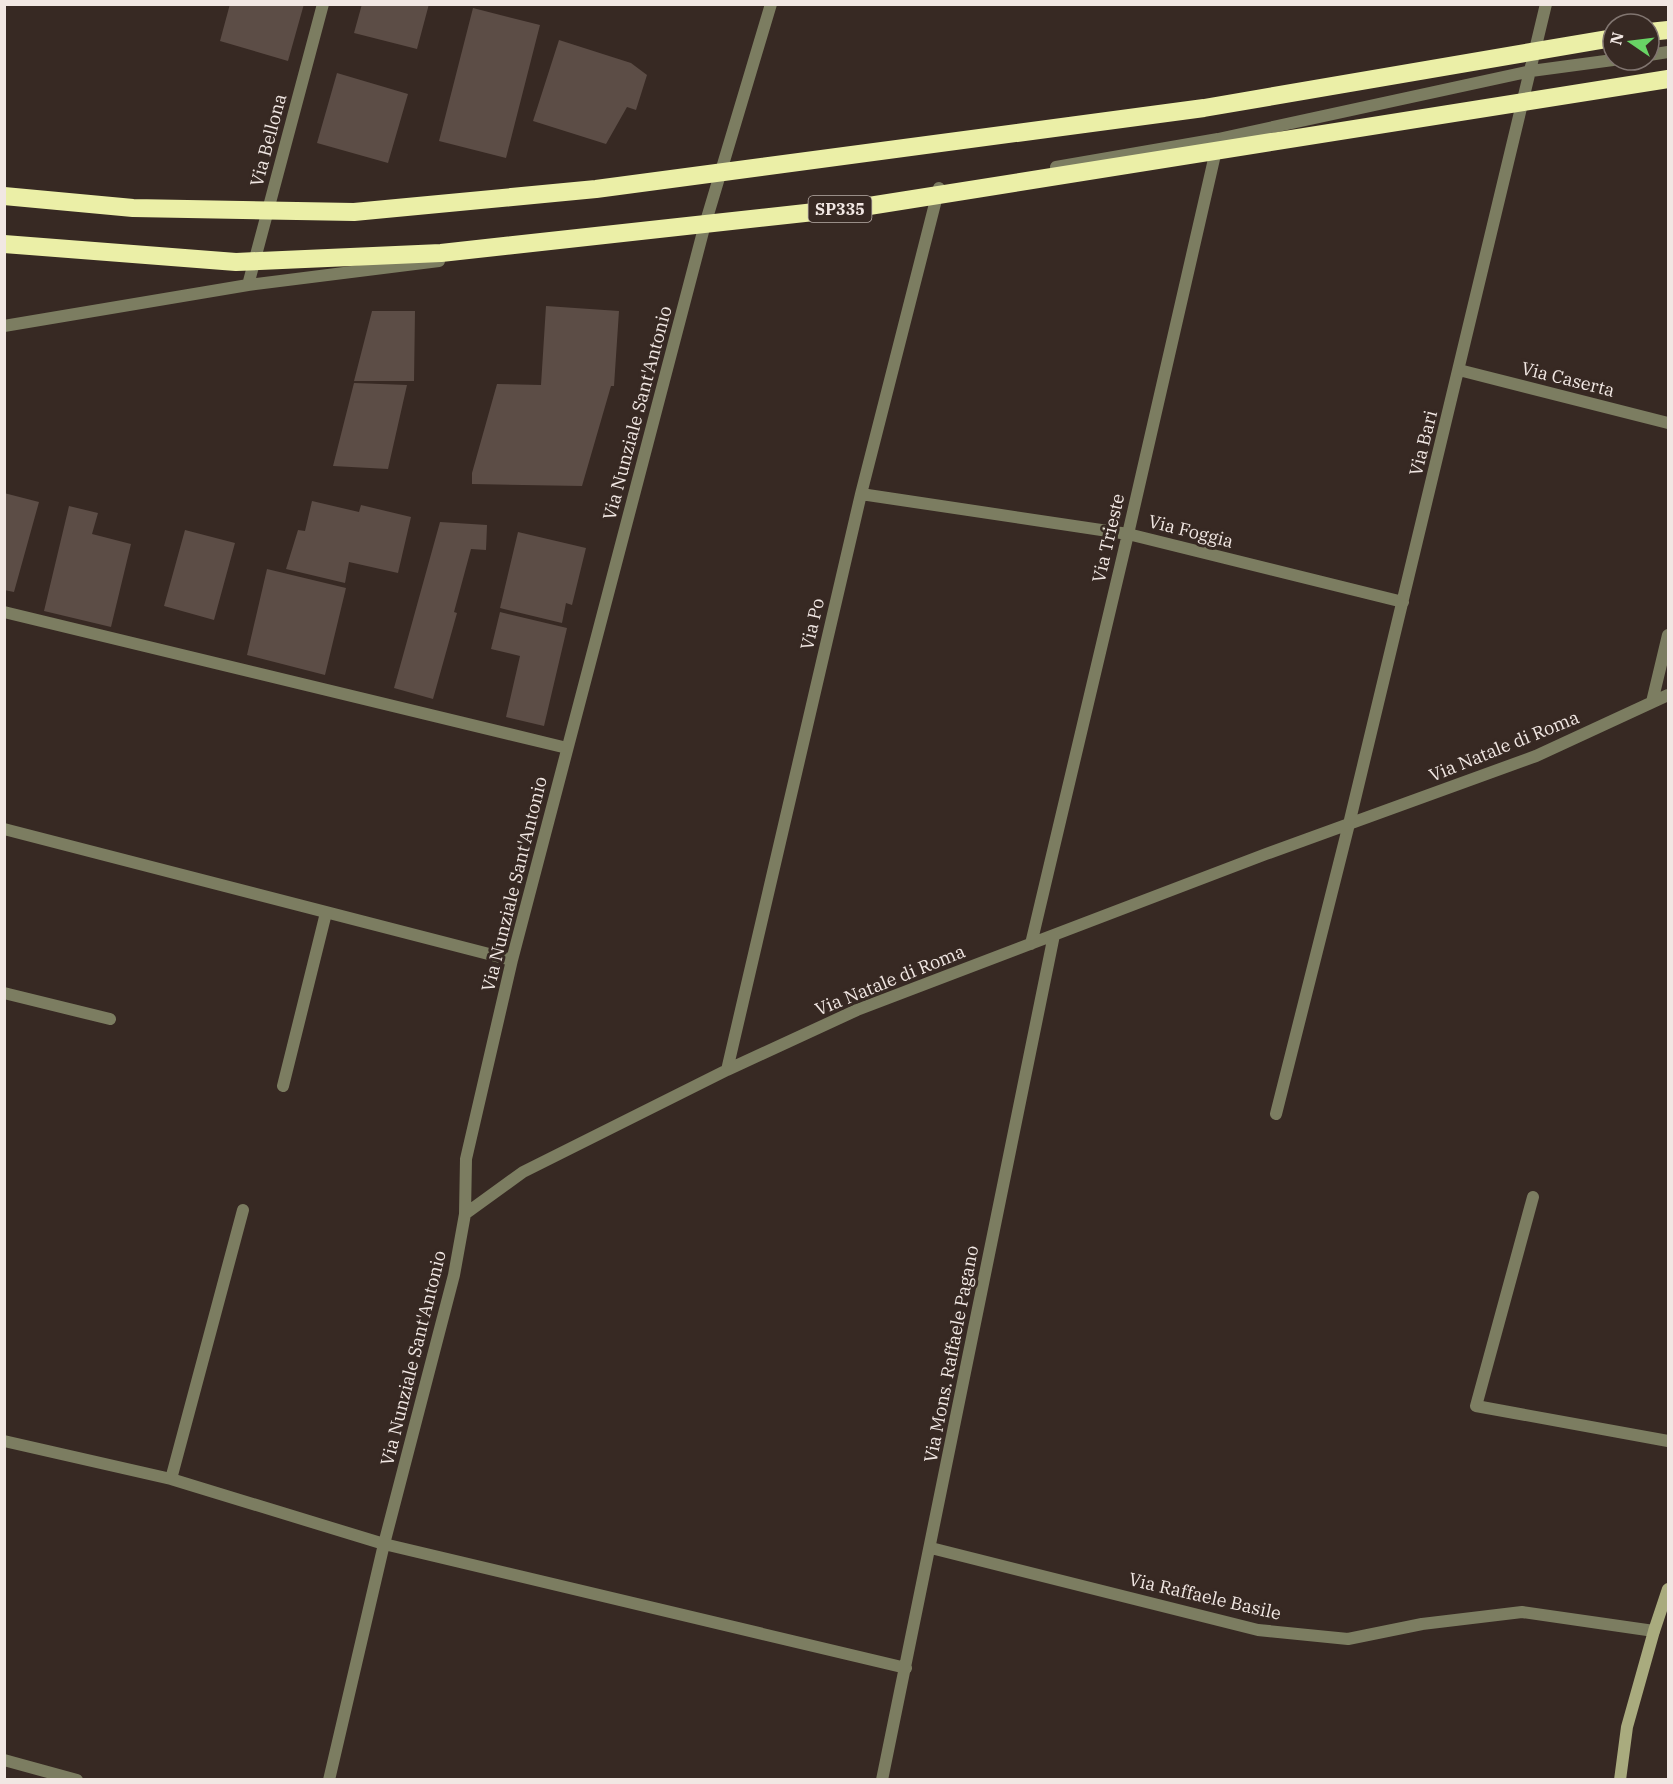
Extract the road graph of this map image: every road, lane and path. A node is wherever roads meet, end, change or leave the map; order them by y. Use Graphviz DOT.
graph roads {
  1 [pos="323,4"];
  2 [pos="771,4"];
  3 [pos="1546,4"];
  4 [pos="1601,40"];
  5 [pos="1601,62"];
  6 [pos="1531,71"];
  7 [pos="1668,79"];
  8 [pos="1218,140"];
  9 [pos="940,187"];
  10 [pos="4,196"];
  11 [pos="704,228"];
  12 [pos="4,244"];
  13 [pos="248,285"];
  14 [pos="4,326"];
  15 [pos="1459,370"];
  16 [pos="1668,423"];
  17 [pos="861,494"];
  18 [pos="1128,534"];
  19 [pos="1403,602"];
  20 [pos="4,612"];
  21 [pos="1668,634"];
  22 [pos="1668,695"];
  23 [pos="1652,702"];
  24 [pos="567,748"];
  25 [pos="1349,824"];
  26 [pos="4,829"];
  27 [pos="326,913"];
  28 [pos="1054,935"];
  29 [pos="1031,944"];
  30 [pos="512,960"];
  31 [pos="4,993"];
  32 [pos="110,1019"];
  33 [pos="727,1070"];
  34 [pos="283,1086"];
  35 [pos="1276,1114"];
  36 [pos="1533,1197"];
  37 [pos="243,1210"];
  38 [pos="465,1214"];
  39 [pos="4,1441"];
  40 [pos="1668,1441"];
  41 [pos="171,1479"];
  42 [pos="384,1544"];
  43 [pos="931,1548"];
  44 [pos="1668,1589"];
  45 [pos="1654,1631"];
  46 [pos="906,1668"];
  47 [pos="4,1760"];
  48 [pos="77,1779"];
  49 [pos="329,1779"];
  50 [pos="882,1779"];
  51 [pos="1620,1779"];
  1 -- 13 [label="street, Via Bellona"];
  2 -- 11 [label="street, Via Nunziale Sant'Antonio"];
  3 -- 6 [label="street, Via Bari"];
  4 -- 10 [label="highway, bridge"];
  5 -- 6 [label="street"];
  6 -- 8 [label="street"];
  6 -- 15 [label="street, Via Bari"];
  7 -- 12 [label="highway, SP335, bridge"];
  8 -- 9 [label="street"];
  8 -- 18 [label="street, Via Trieste"];
  9 -- 11 [label="street"];
  9 -- 17 [label="street, Via Po"];
  11 -- 13 [label="street"];
  11 -- 24 [label="street, Via Nunziale Sant'Antonio"];
  13 -- 14 [label="street"];
  15 -- 16 [label="street, Via Caserta"];
  15 -- 19 [label="street, Via Bari"];
  17 -- 18 [label="street, Via Foggia"];
  17 -- 33 [label="street, Via Po"];
  18 -- 19 [label="street, Via Foggia"];
  18 -- 29 [label="street, Via Trieste"];
  19 -- 25 [label="street, Via Bari"];
  20 -- 24 [label="street"];
  21 -- 23 [label="street"];
  22 -- 23 [label="street, Via Natale di Roma"];
  23 -- 25 [label="street, Via Natale di Roma"];
  24 -- 30 [label="street, Via Nunziale Sant'Antonio"];
  25 -- 28 [label="street, Via Natale di Roma"];
  25 -- 35 [label="street"];
  26 -- 27 [label="street"];
  27 -- 30 [label="street"];
  27 -- 34 [label="street"];
  28 -- 29 [label="street, Via Natale di Roma"];
  28 -- 43 [label="street, Via Mons. Raffaele Pagano"];
  29 -- 33 [label="street, Via Natale di Roma"];
  30 -- 38 [label="street, Via Nunziale Sant'Antonio"];
  31 -- 32 [label="street"];
  33 -- 38 [label="street, Via Natale di Roma"];
  36 -- 40 [label="street"];
  37 -- 41 [label="street"];
  38 -- 42 [label="street, Via Nunziale Sant'Antonio"];
  39 -- 41 [label="street"];
  41 -- 42 [label="street"];
  42 -- 46 [label="street"];
  42 -- 49 [label="street, Via Nunziale Sant'Antonio"];
  43 -- 45 [label="street, Via Raffaele Basile"];
  43 -- 46 [label="street, Via Mons. Raffaele Pagano"];
  44 -- 45 [label="street"];
  45 -- 51 [label="street"];
  46 -- 50 [label="street, Via Mons. Raffaele Pagano"];
  47 -- 48 [label="street"];
}
